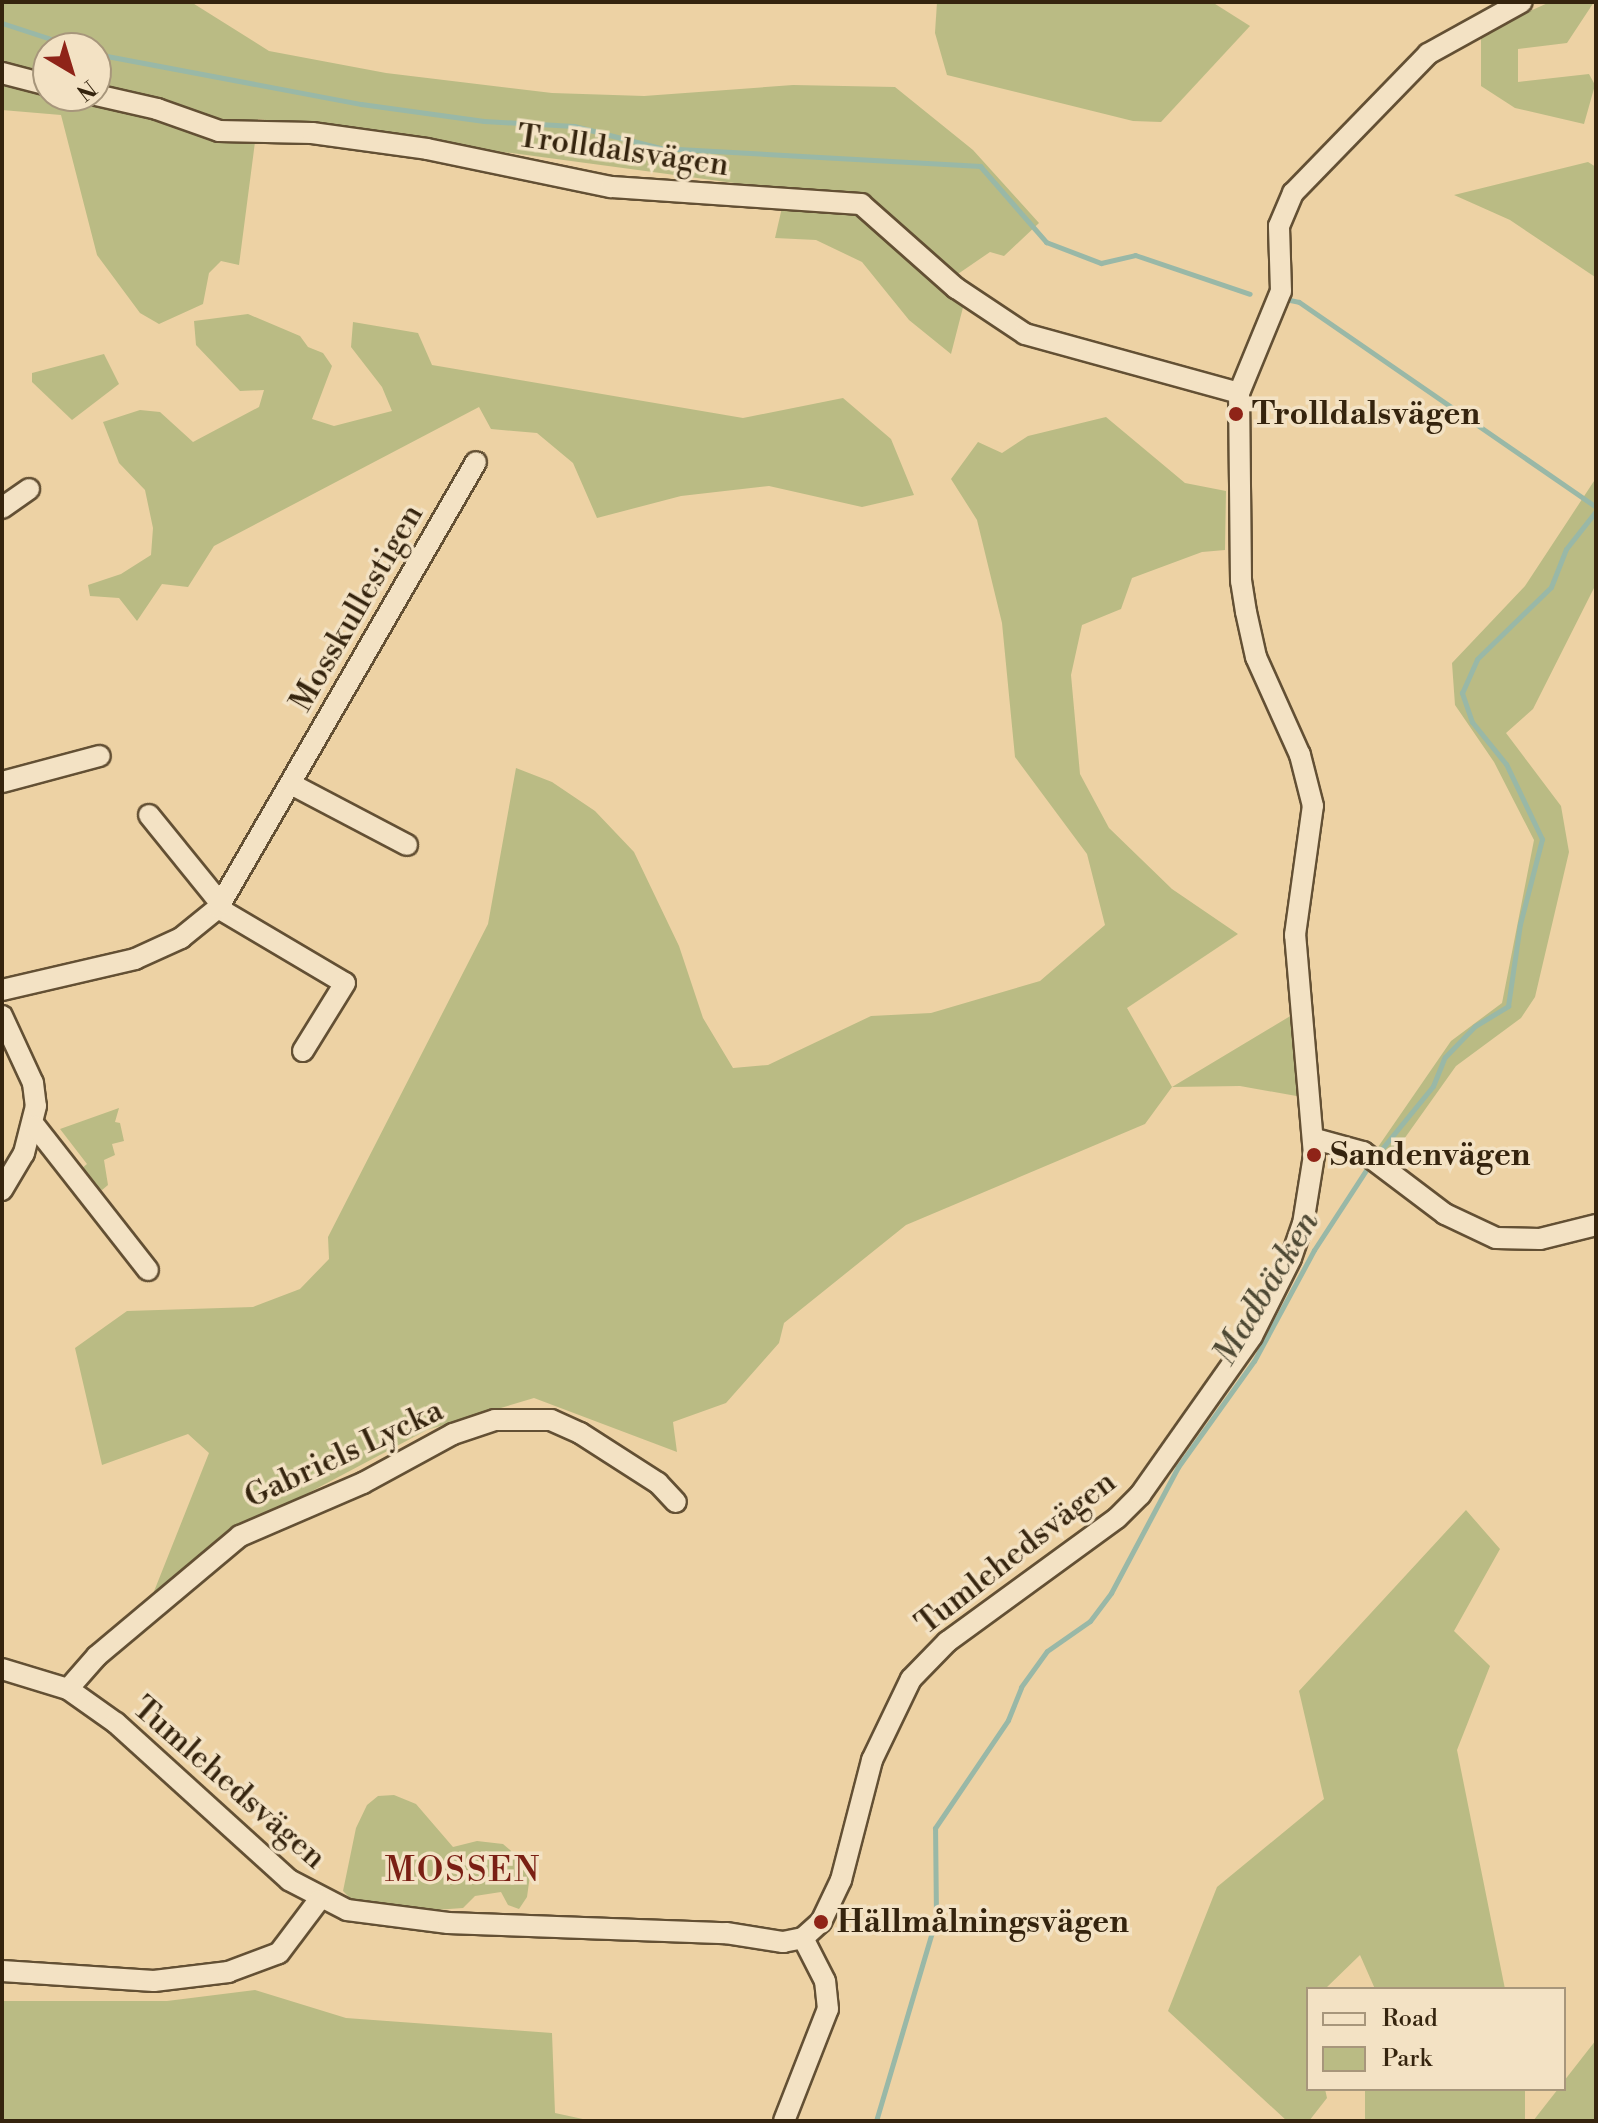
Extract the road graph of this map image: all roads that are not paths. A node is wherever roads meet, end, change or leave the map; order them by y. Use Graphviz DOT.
graph roads {
  1 [pos="1522,2"];
  2 [pos="2,73"];
  3 [pos="32,81"];
  4 [pos="112,99"];
  5 [pos="1239,393"];
  6 [pos="476,462"];
  7 [pos="29,489"];
  8 [pos="2,508"];
  9 [pos="100,756"];
  10 [pos="2,782"];
  11 [pos="291,784"];
  12 [pos="149,815"];
  13 [pos="407,845"];
  14 [pos="220,906"];
  15 [pos="2,990"];
  16 [pos="2,1016"];
  17 [pos="303,1051"];
  18 [pos="35,1126"];
  19 [pos="1315,1139"];
  20 [pos="2,1190"];
  21 [pos="1596,1225"];
  22 [pos="148,1270"];
  23 [pos="676,1502"];
  24 [pos="2,1669"];
  25 [pos="68,1689"];
  26 [pos="319,1900"];
  27 [pos="803,1938"];
  28 [pos="2,1971"];
  29 [pos="784,2121"];
  1 -- 5 [label="street, Tumlehedsvägen"];
  2 -- 3 [label="street"];
  4 -- 5 [label="street, Trolldalsvägen"];
  5 -- 19 [label="street, Tumlehedsvägen"];
  6 -- 11 [label="street, Mosskullestigen"];
  7 -- 8 [label="street"];
  9 -- 10 [label="street"];
  11 -- 13 [label="street"];
  11 -- 14 [label="street, Mosskullestigen"];
  12 -- 14 [label="street"];
  14 -- 15 [label="street, Mosskullestigen"];
  14 -- 17 [label="street"];
  16 -- 18 [label="street"];
  18 -- 20 [label="street"];
  18 -- 22 [label="street"];
  19 -- 21 [label="street"];
  19 -- 27 [label="street, Tumlehedsvägen"];
  23 -- 25 [label="street, Gabriels Lycka"];
  24 -- 25 [label="street, Tumlehedsvägen"];
  25 -- 26 [label="street, Tumlehedsvägen"];
  26 -- 27 [label="street, Tumlehedsvägen"];
  26 -- 28 [label="street"];
  27 -- 29 [label="street"];
}
